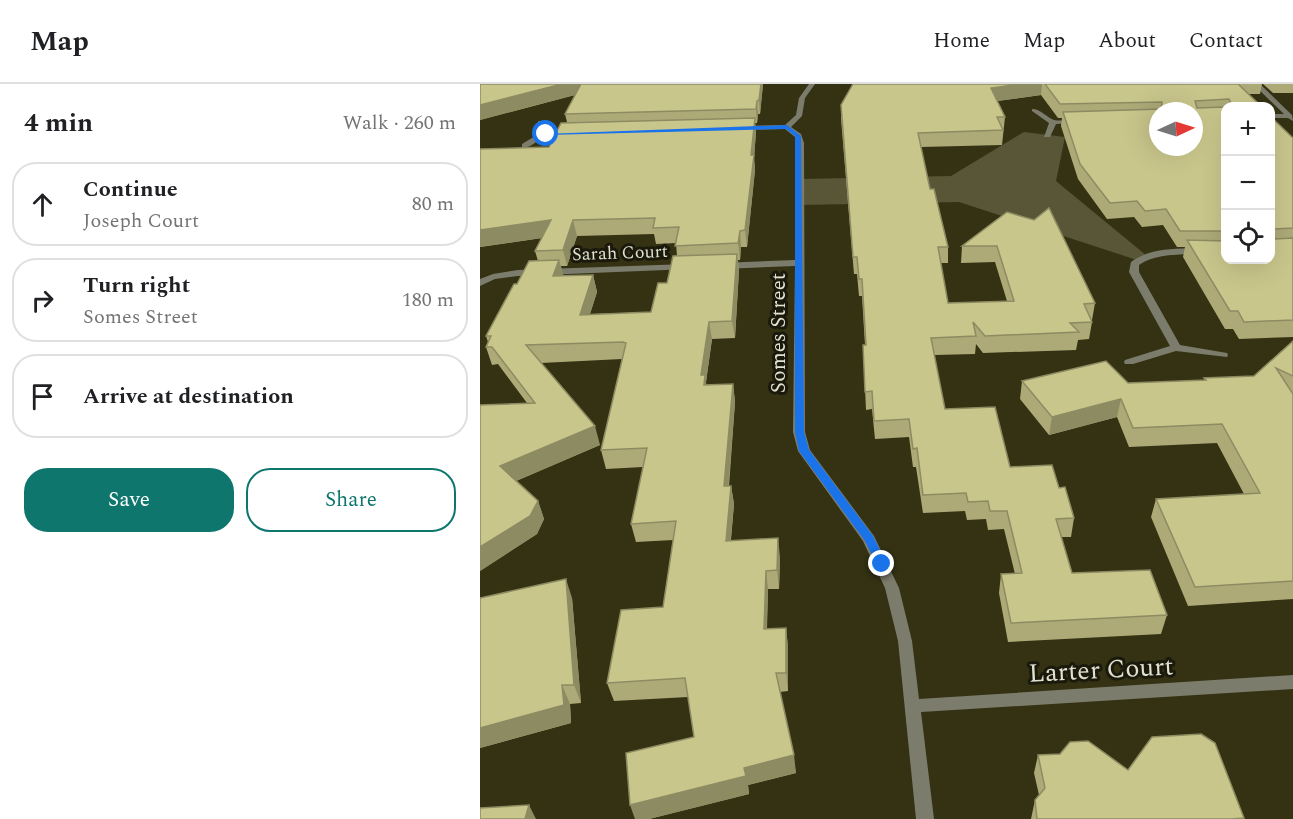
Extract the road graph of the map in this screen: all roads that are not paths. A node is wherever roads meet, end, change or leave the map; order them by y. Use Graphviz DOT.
graph roads {
  1 [pos="812,84"];
  2 [pos="1256,84"];
  3 [pos="1034,110"];
  4 [pos="1275,116"];
  5 [pos="1291,117"];
  6 [pos="1088,121"];
  7 [pos="540,122"];
  8 [pos="1053,122"];
  9 [pos="787,127"];
  10 [pos="730,129"];
  11 [pos="581,133"];
  12 [pos="546,134"];
  13 [pos="1047,135"];
  14 [pos="525,146"];
  15 [pos="1221,252"];
  16 [pos="799,263"];
  17 [pos="697,267"];
  18 [pos="709,267"];
  19 [pos="480,283"];
  20 [pos="1176,348"];
  21 [pos="1223,355"];
  22 [pos="1129,362"];
  23 [pos="1293,682"];
  24 [pos="913,706"];
  25 [pos="925,819"];
  1 -- 9 [label="street"];
  2 -- 5 [label="street"];
  3 -- 8 [label="street"];
  4 -- 5 [label="street"];
  6 -- 8 [label="street"];
  7 -- 12 [label="street"];
  8 -- 13 [label="street"];
  9 -- 10 [label="street"];
  9 -- 16 [label="street, Somes Street"];
  11 -- 12 [label="street"];
  12 -- 14 [label="street"];
  15 -- 20 [label="street"];
  16 -- 18 [label="street"];
  16 -- 24 [label="street, Somes Street"];
  17 -- 19 [label="street, Sarah Court"];
  20 -- 21 [label="street"];
  20 -- 22 [label="street"];
  23 -- 24 [label="street, Larter Court"];
  24 -- 25 [label="street, Somes Street"];
}
